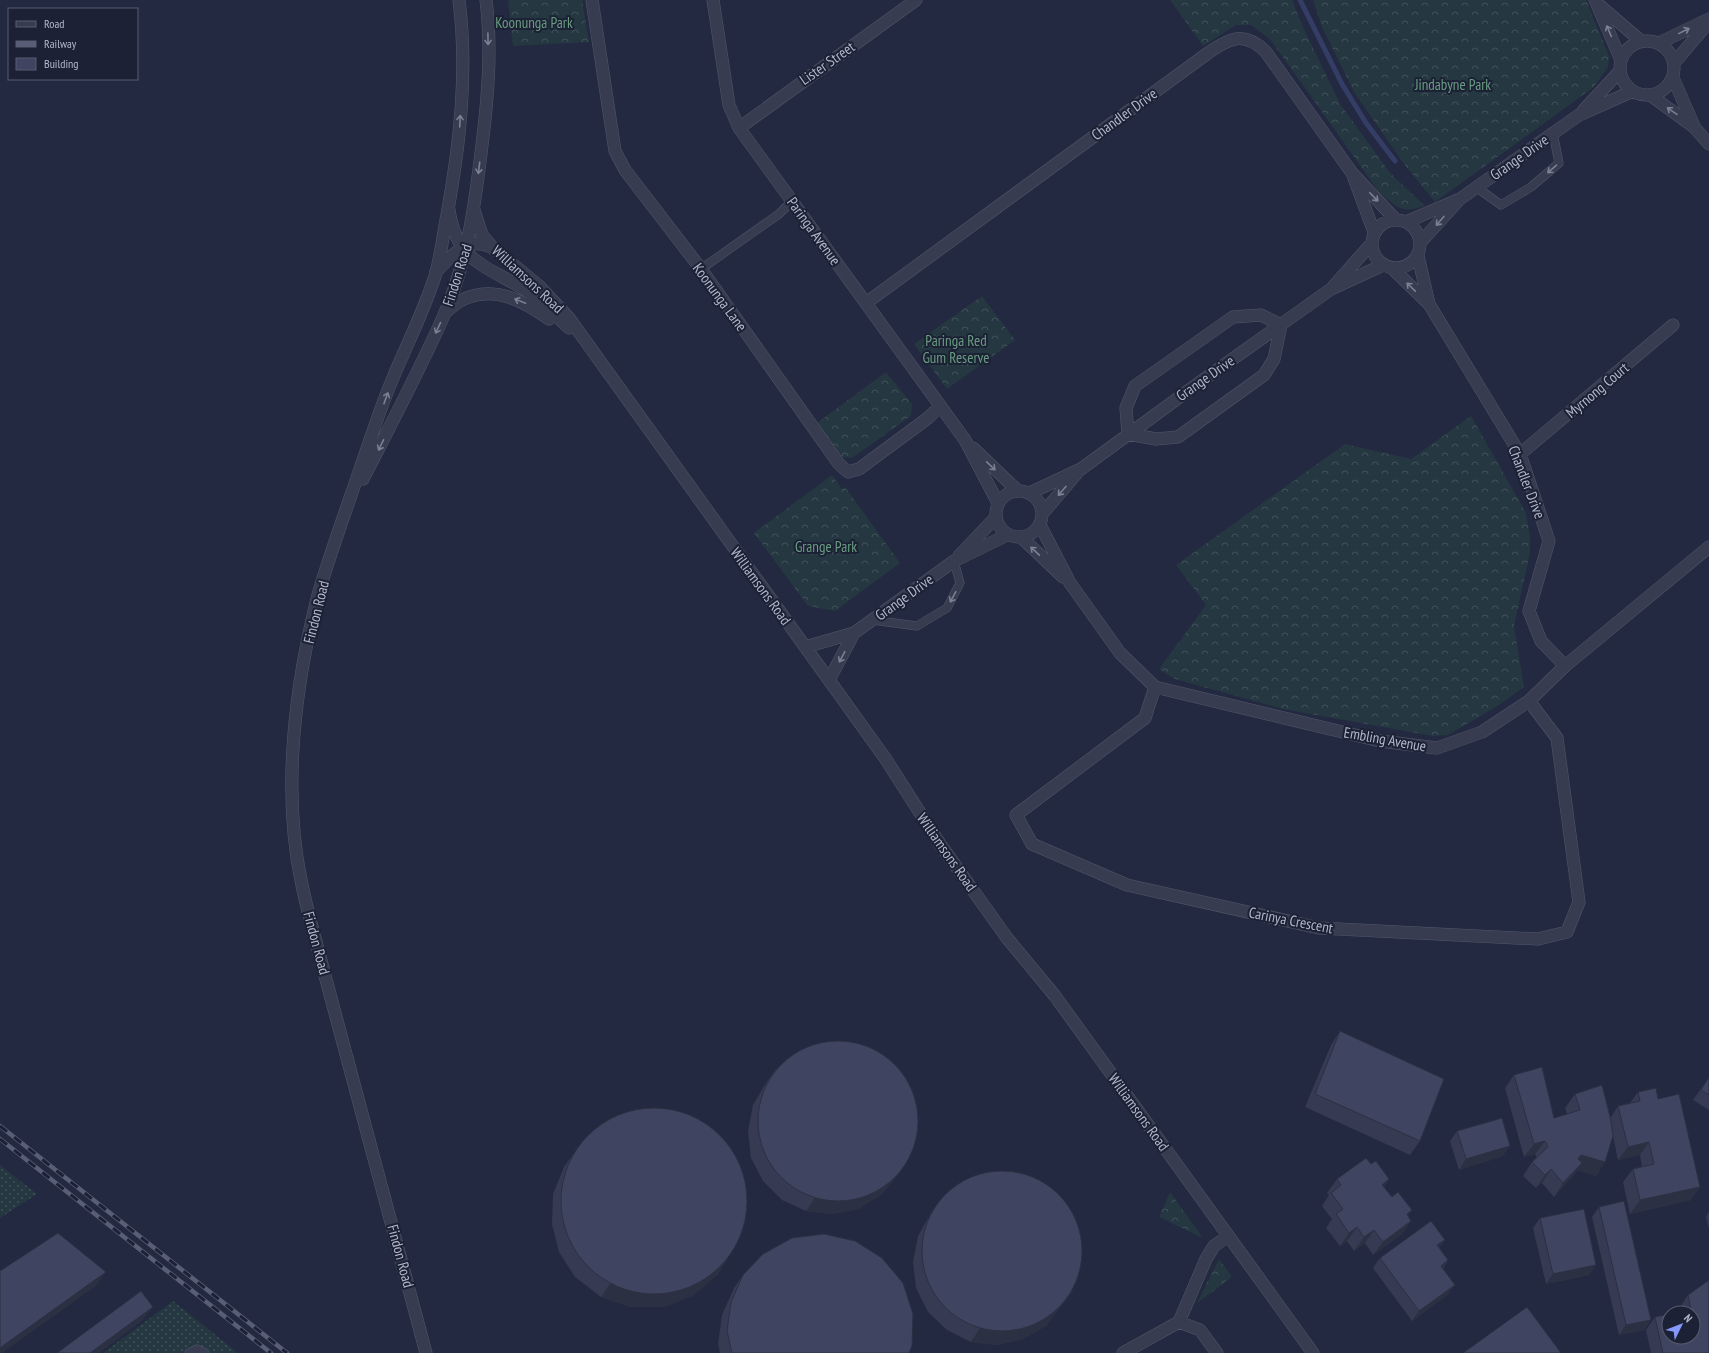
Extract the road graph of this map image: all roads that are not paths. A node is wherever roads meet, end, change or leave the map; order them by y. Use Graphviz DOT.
graph roads {
  1 [pos="459,0"];
  2 [pos="486,0"];
  3 [pos="592,0"];
  4 [pos="713,0"];
  5 [pos="916,0"];
  6 [pos="1596,1"];
  7 [pos="1709,19"];
  8 [pos="1709,22"];
  9 [pos="1641,42"];
  10 [pos="1659,43"];
  11 [pos="1674,63"];
  12 [pos="1620,66"];
  13 [pos="1673,78"];
  14 [pos="1633,91"];
  15 [pos="1650,95"];
  16 [pos="1579,115"];
  17 [pos="1694,127"];
  18 [pos="739,128"];
  19 [pos="1553,133"];
  20 [pos="1709,144"];
  21 [pos="1352,173"];
  22 [pos="1476,187"];
  23 [pos="1460,199"];
  24 [pos="792,201"];
  25 [pos="448,206"];
  26 [pos="474,210"];
  27 [pos="1401,221"];
  28 [pos="1373,238"];
  29 [pos="1420,244"];
  30 [pos="493,248"];
  31 [pos="466,249"];
  32 [pos="1418,256"];
  33 [pos="1388,267"];
  34 [pos="700,269"];
  35 [pos="436,272"];
  36 [pos="1331,289"];
  37 [pos="866,303"];
  38 [pos="1429,304"];
  39 [pos="445,312"];
  40 [pos="1281,325"];
  41 [pos="1673,325"];
  42 [pos="588,345"];
  43 [pos="940,406"];
  44 [pos="1128,434"];
  45 [pos="965,440"];
  46 [pos="1520,454"];
  47 [pos="1081,469"];
  48 [pos="1024,492"];
  49 [pos="998,503"];
  50 [pos="996,517"];
  51 [pos="1041,519"];
  52 [pos="340,527"];
  53 [pos="1008,535"];
  54 [pos="1021,538"];
  55 [pos="1709,547"];
  56 [pos="954,561"];
  57 [pos="1070,583"];
  58 [pos="872,620"];
  59 [pos="854,633"];
  60 [pos="805,647"];
  61 [pos="1565,666"];
  62 [pos="829,680"];
  63 [pos="1156,687"];
  64 [pos="1529,701"];
  65 [pos="1228,1236"];
  66 [pos="1179,1322"];
  67 [pos="189,1353"];
  68 [pos="205,1353"];
  69 [pos="426,1353"];
  70 [pos="1123,1353"];
  71 [pos="1217,1353"];
  72 [pos="1313,1353"];
  25 -- 1 [label="street, Findon Road, one-way"];
  2 -- 26 [label="street, Findon Road, one-way"];
  3 -- 34 [label="street, Koonunga Lane"];
  4 -- 18 [label="street, Paringa Avenue"];
  5 -- 18 [label="street, Lister Street"];
  6 -- 9 [label="street"];
  12 -- 6 [label="street, one-way"];
  10 -- 7 [label="street, one-way"];
  8 -- 11 [label="street"];
  9 -- 10 [label="street"];
  9 -- 12 [label="street"];
  10 -- 11 [label="street"];
  11 -- 13 [label="street"];
  12 -- 14 [label="street"];
  12 -- 16 [label="street, Grange Drive"];
  13 -- 15 [label="street"];
  13 -- 17 [label="street"];
  14 -- 15 [label="street"];
  14 -- 16 [label="street, Grange Drive"];
  17 -- 15 [label="street, one-way"];
  16 -- 19 [label="street, Grange Drive"];
  17 -- 20 [label="street"];
  18 -- 24 [label="street, Paringa Avenue"];
  19 -- 22 [label="street, Grange Drive"];
  19 -- 22 [label="lane, one-way"];
  21 -- 27 [label="street, Chandler Drive, one-way"];
  21 -- 28 [label="street, Chandler Drive"];
  21 -- 37 [label="street, Chandler Drive"];
  22 -- 23 [label="street, Grange Drive"];
  23 -- 27 [label="street, Grange Drive"];
  23 -- 29 [label="street, Grange Drive, one-way"];
  24 -- 34 [label="lane"];
  24 -- 37 [label="street, Paringa Avenue"];
  25 -- 31 [label="street"];
  25 -- 35 [label="street, Findon Road"];
  26 -- 30 [label="street, Williamsons Road"];
  26 -- 31 [label="street, Findon Road"];
  27 -- 28 [label="street"];
  27 -- 29 [label="street"];
  28 -- 33 [label="street"];
  28 -- 36 [label="street, Grange Drive"];
  29 -- 32 [label="street"];
  30 -- 31 [label="street"];
  30 -- 42 [label="street, Williamsons Road"];
  31 -- 35 [label="street"];
  31 -- 39 [label="street, Findon Road"];
  31 -- 42 [label="street, Williamsons Road"];
  32 -- 33 [label="street"];
  32 -- 38 [label="street, Chandler Drive"];
  33 -- 36 [label="street, Grange Drive"];
  38 -- 33 [label="street, Chandler Drive, one-way"];
  34 -- 43 [label="street, Koonunga Lane"];
  52 -- 35 [label="street, Findon Road, one-way"];
  36 -- 40 [label="street, Grange Drive"];
  37 -- 43 [label="street, Paringa Avenue"];
  38 -- 46 [label="street, Chandler Drive"];
  42 -- 39 [label="street, one-way"];
  39 -- 52 [label="street, Findon Road, one-way"];
  40 -- 44 [label="street, Grange Drive"];
  40 -- 44 [label="street"];
  40 -- 44 [label="street"];
  41 -- 46 [label="street, Myrnong Court"];
  42 -- 60 [label="street, Williamsons Road"];
  43 -- 45 [label="street, Paringa Avenue"];
  44 -- 47 [label="street, Grange Drive"];
  45 -- 48 [label="street, Paringa Avenue, one-way"];
  45 -- 49 [label="street, Paringa Avenue"];
  46 -- 61 [label="street, Chandler Drive"];
  47 -- 48 [label="street, Grange Drive"];
  47 -- 51 [label="street, Grange Drive, one-way"];
  48 -- 49 [label="street"];
  48 -- 51 [label="street"];
  49 -- 50 [label="street"];
  50 -- 53 [label="street"];
  50 -- 56 [label="street, Grange Drive"];
  51 -- 54 [label="street"];
  51 -- 57 [label="street"];
  52 -- 69 [label="street, Findon Road"];
  53 -- 54 [label="street"];
  53 -- 56 [label="street, Grange Drive"];
  57 -- 54 [label="street, one-way"];
  55 -- 61 [label="street, Embling Avenue"];
  56 -- 58 [label="street, Grange Drive"];
  56 -- 58 [label="lane, one-way"];
  57 -- 63 [label="street"];
  58 -- 59 [label="street, Grange Drive"];
  59 -- 60 [label="street, Grange Drive"];
  59 -- 62 [label="street, Grange Drive, one-way"];
  60 -- 62 [label="street, Williamsons Road"];
  61 -- 64 [label="street, Embling Avenue"];
  62 -- 65 [label="street, Williamsons Road"];
  63 -- 64 [label="street, Embling Avenue"];
  63 -- 64 [label="street, Carinya Crescent"];
  65 -- 66 [label="street"];
  65 -- 72 [label="street, Williamsons Road"];
  66 -- 70 [label="street"];
  66 -- 71 [label="street"];
  67 -- 68 [label="lane"];
}
